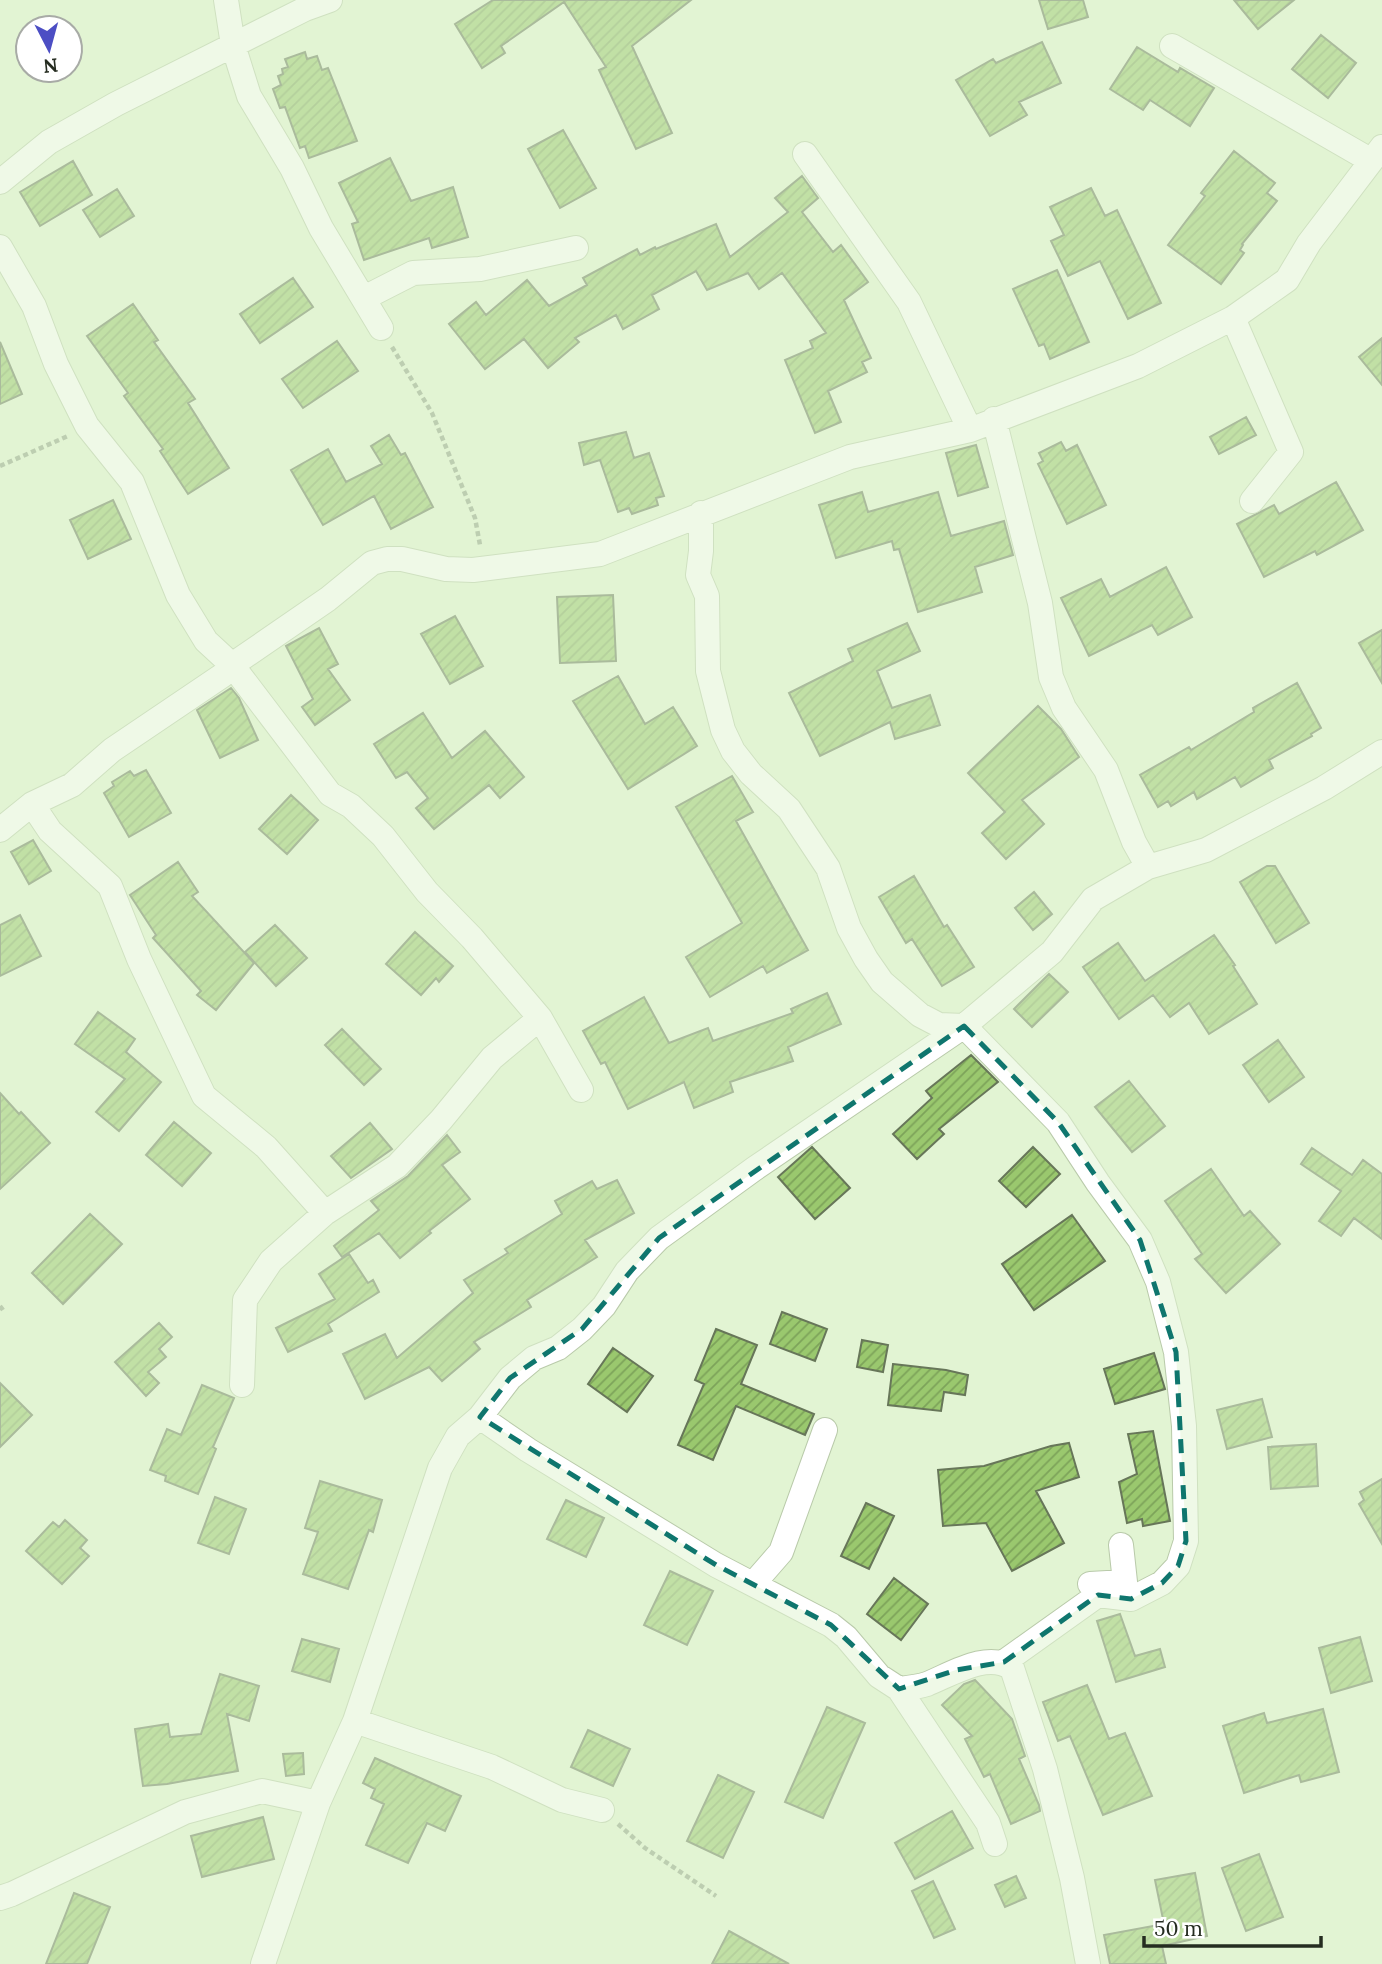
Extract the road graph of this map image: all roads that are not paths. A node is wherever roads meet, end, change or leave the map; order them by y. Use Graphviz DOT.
graph roads {
  1 [pos="226,0"];
  2 [pos="330,0"];
  3 [pos="233,45"];
  4 [pos="1172,46"];
  5 [pos="805,154"];
  6 [pos="1376,154"];
  7 [pos="0,182"];
  8 [pos="0,247"];
  9 [pos="576,248"];
  10 [pos="364,298"];
  11 [pos="1233,318"];
  12 [pos="381,328"];
  13 [pos="994,419"];
  14 [pos="970,429"];
  15 [pos="1252,501"];
  16 [pos="701,513"];
  17 [pos="232,665"];
  18 [pos="1382,735"];
  19 [pos="1382,752"];
  20 [pos="1334,767"];
  21 [pos="32,804"];
  22 [pos="0,830"];
  23 [pos="1148,867"];
  24 [pos="540,1018"];
  25 [pos="964,1026"];
  26 [pos="581,1090"];
  27 [pos="325,1213"];
  28 [pos="242,1385"];
  29 [pos="480,1417"];
  30 [pos="825,1430"];
  31 [pos="1121,1545"];
  32 [pos="754,1583"];
  33 [pos="1098,1595"];
  34 [pos="1004,1662"];
  35 [pos="899,1689"];
  36 [pos="355,1721"];
  37 [pos="318,1803"];
  38 [pos="602,1810"];
  39 [pos="995,1844"];
  40 [pos="0,1898"];
  41 [pos="262,1964"];
  42 [pos="1088,1964"];
  1 -- 3 [label="street"];
  2 -- 3 [label="street"];
  3 -- 7 [label="street"];
  3 -- 10 [label="street"];
  4 -- 6 [label="street"];
  5 -- 14 [label="street"];
  6 -- 11 [label="street"];
  8 -- 17 [label="street"];
  9 -- 10 [label="street"];
  10 -- 12 [label="street"];
  11 -- 13 [label="street"];
  11 -- 15 [label="street"];
  13 -- 14 [label="street"];
  13 -- 23 [label="street"];
  14 -- 16 [label="street"];
  16 -- 17 [label="street"];
  16 -- 25 [label="street"];
  17 -- 21 [label="street"];
  17 -- 24 [label="street"];
  18 -- 20 [label="street"];
  19 -- 23 [label="street"];
  21 -- 22 [label="street"];
  21 -- 27 [label="street"];
  23 -- 25 [label="street"];
  24 -- 26 [label="street"];
  24 -- 27 [label="street"];
  25 -- 29 [label="street"];
  25 -- 33 [label="street"];
  27 -- 28 [label="street"];
  29 -- 32 [label="street"];
  29 -- 36 [label="street"];
  30 -- 32 [label="street"];
  31 -- 33 [label="street"];
  32 -- 35 [label="street"];
  33 -- 34 [label="street"];
  34 -- 35 [label="street"];
  34 -- 42 [label="street"];
  35 -- 39 [label="street"];
  36 -- 37 [label="street"];
  36 -- 38 [label="street"];
  37 -- 40 [label="street"];
  37 -- 41 [label="street"];
}
